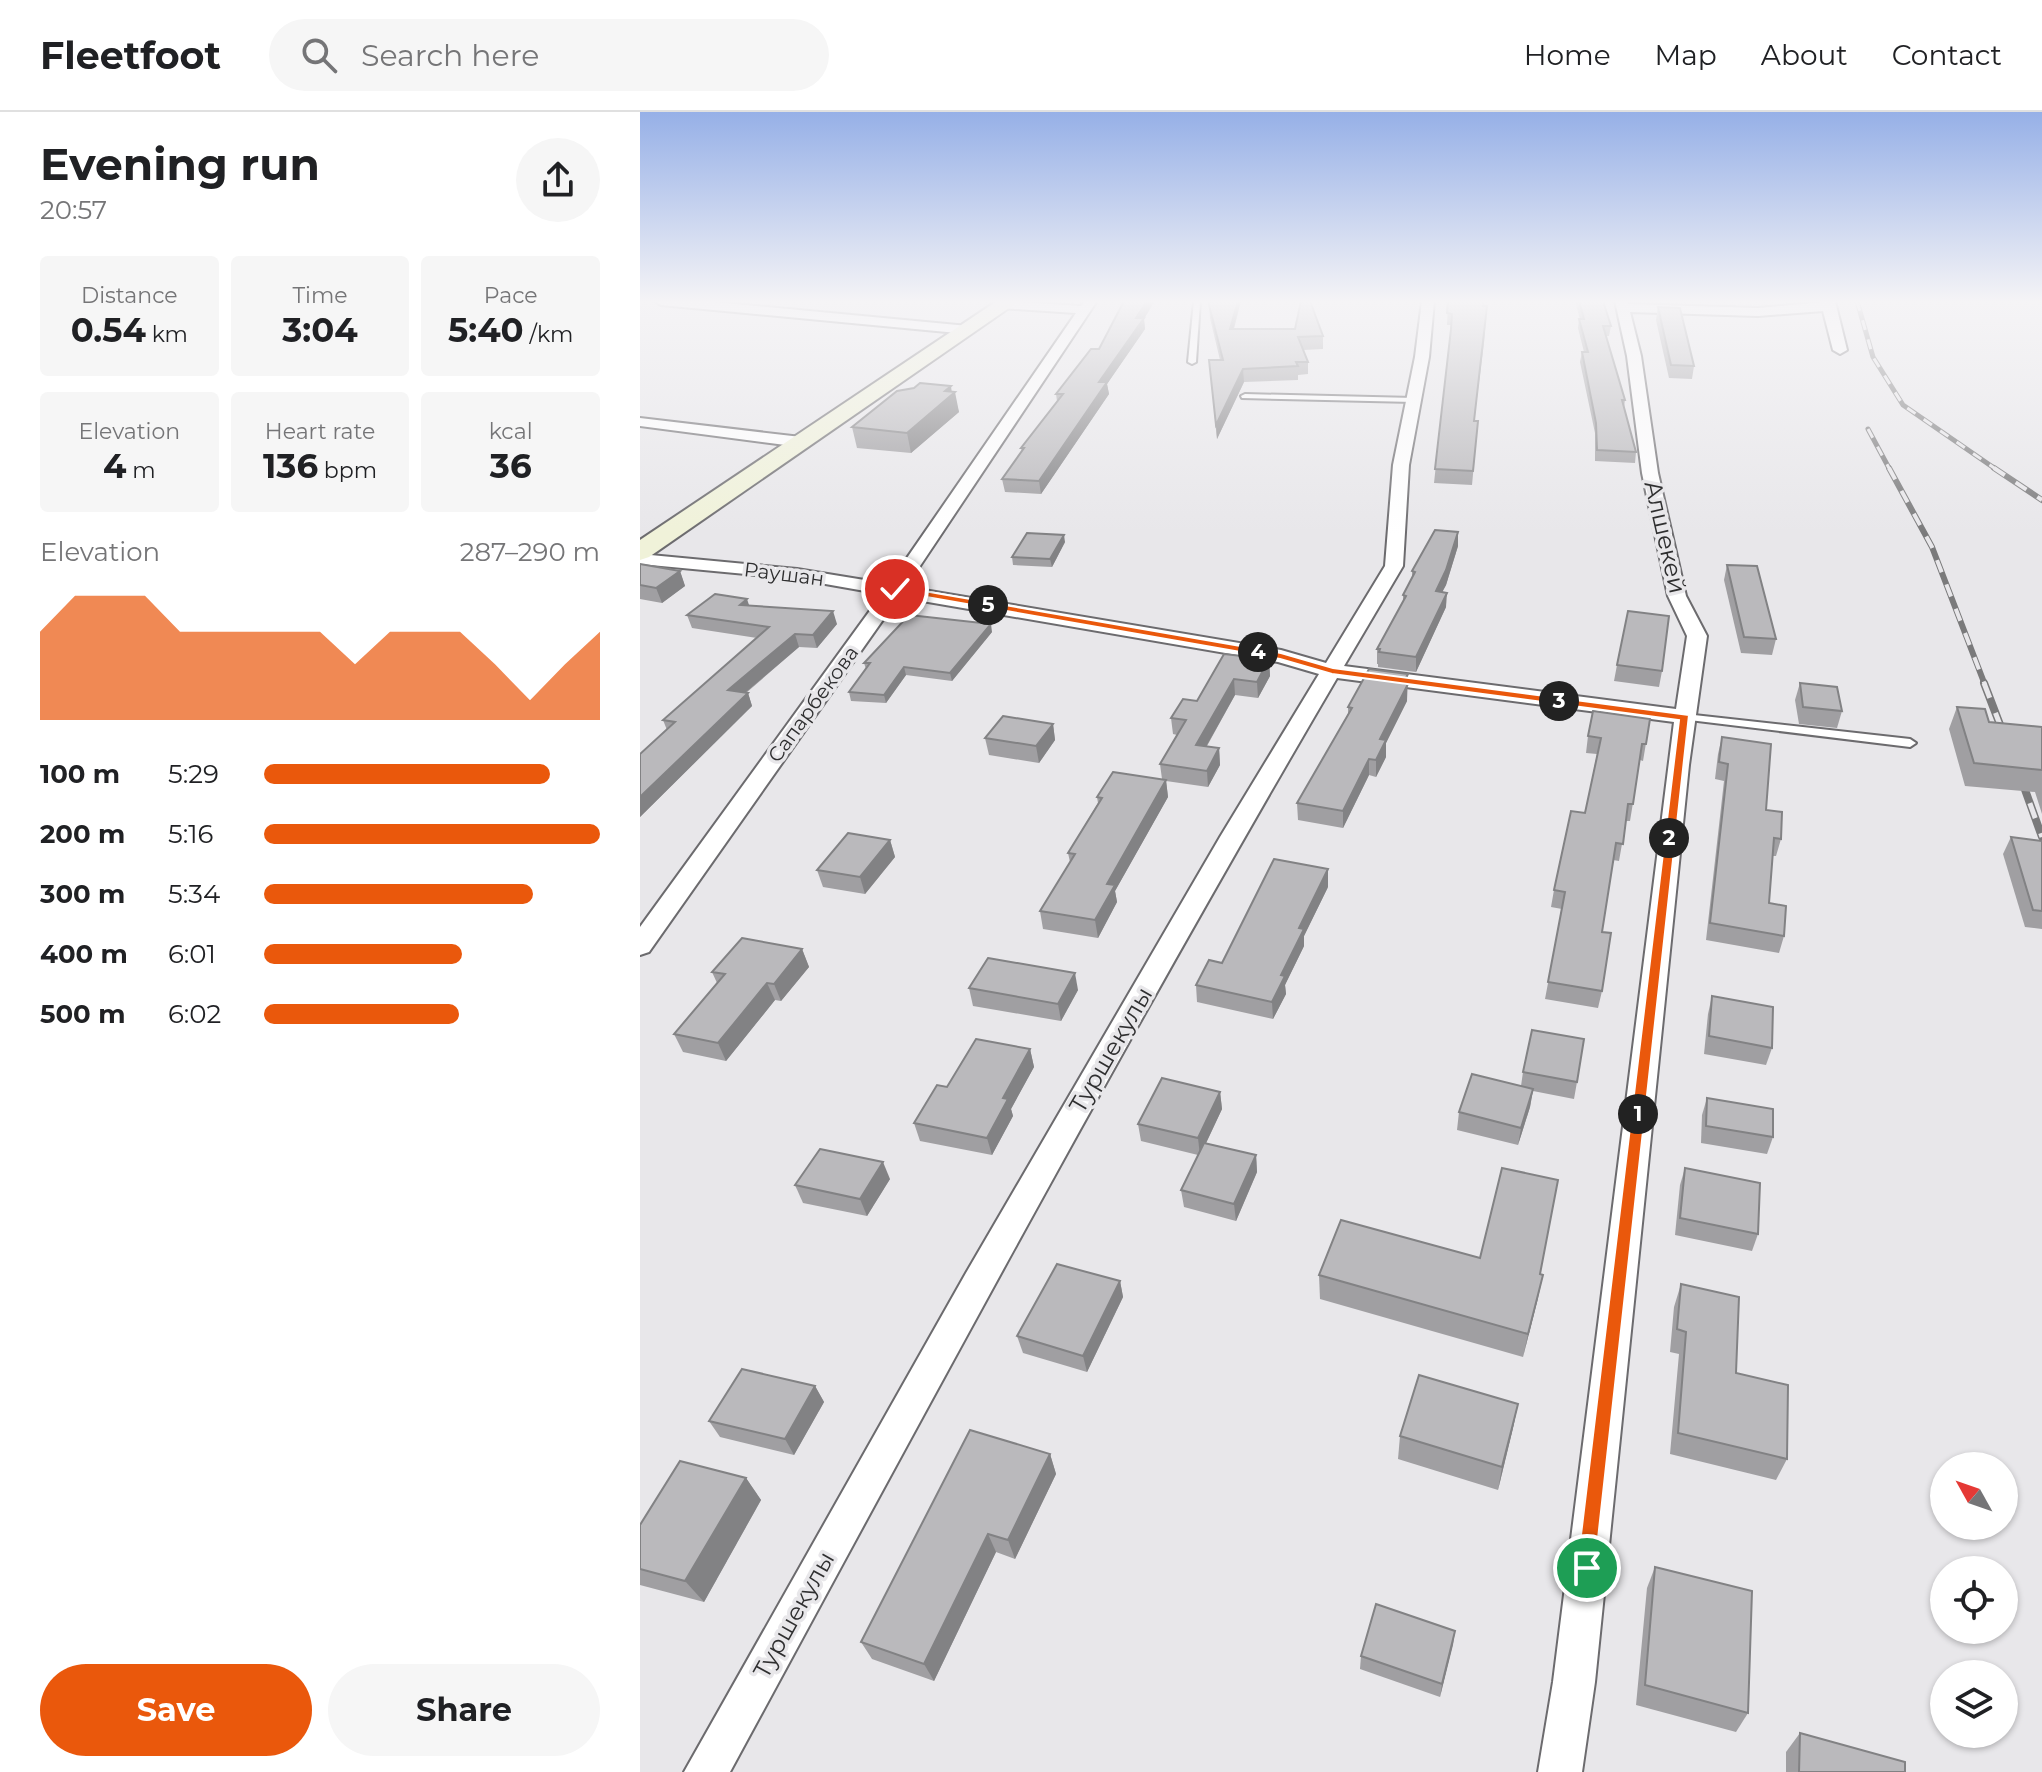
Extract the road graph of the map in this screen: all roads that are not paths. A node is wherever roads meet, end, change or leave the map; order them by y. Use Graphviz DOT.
graph roads {
  1 [pos="896,378"];
  2 [pos="1039,378"];
  3 [pos="1417,378"];
  4 [pos="1637,378"];
  5 [pos="1245,396"];
  6 [pos="1414,400"];
  7 [pos="640,422"];
  8 [pos="801,442"];
  9 [pos="640,552"];
  10 [pos="640,559"];
  11 [pos="895,589"];
  12 [pos="1332,671"];
  13 [pos="1685,717"];
  14 [pos="1910,743"];
  15 [pos="640,946"];
  16 [pos="706,1772"];
  17 [pos="1560,1772"];
  1 -- 8 [label="main road"];
  2 -- 11 [label="street, Сапарбекова"];
  3 -- 6 [label="street, Туршекулы"];
  4 -- 13 [label="street, Алшекей"];
  5 -- 6 [label="lane"];
  6 -- 12 [label="street, Туршекулы"];
  7 -- 8 [label="street"];
  8 -- 9 [label="main road"];
  10 -- 11 [label="street, Раушан"];
  11 -- 12 [label="street, Раушан"];
  11 -- 15 [label="street, Сапарбекова"];
  12 -- 13 [label="street, Раушан"];
  12 -- 16 [label="street, Туршекулы"];
  13 -- 14 [label="lane"];
  13 -- 17 [label="street, Алшекей"];
}
